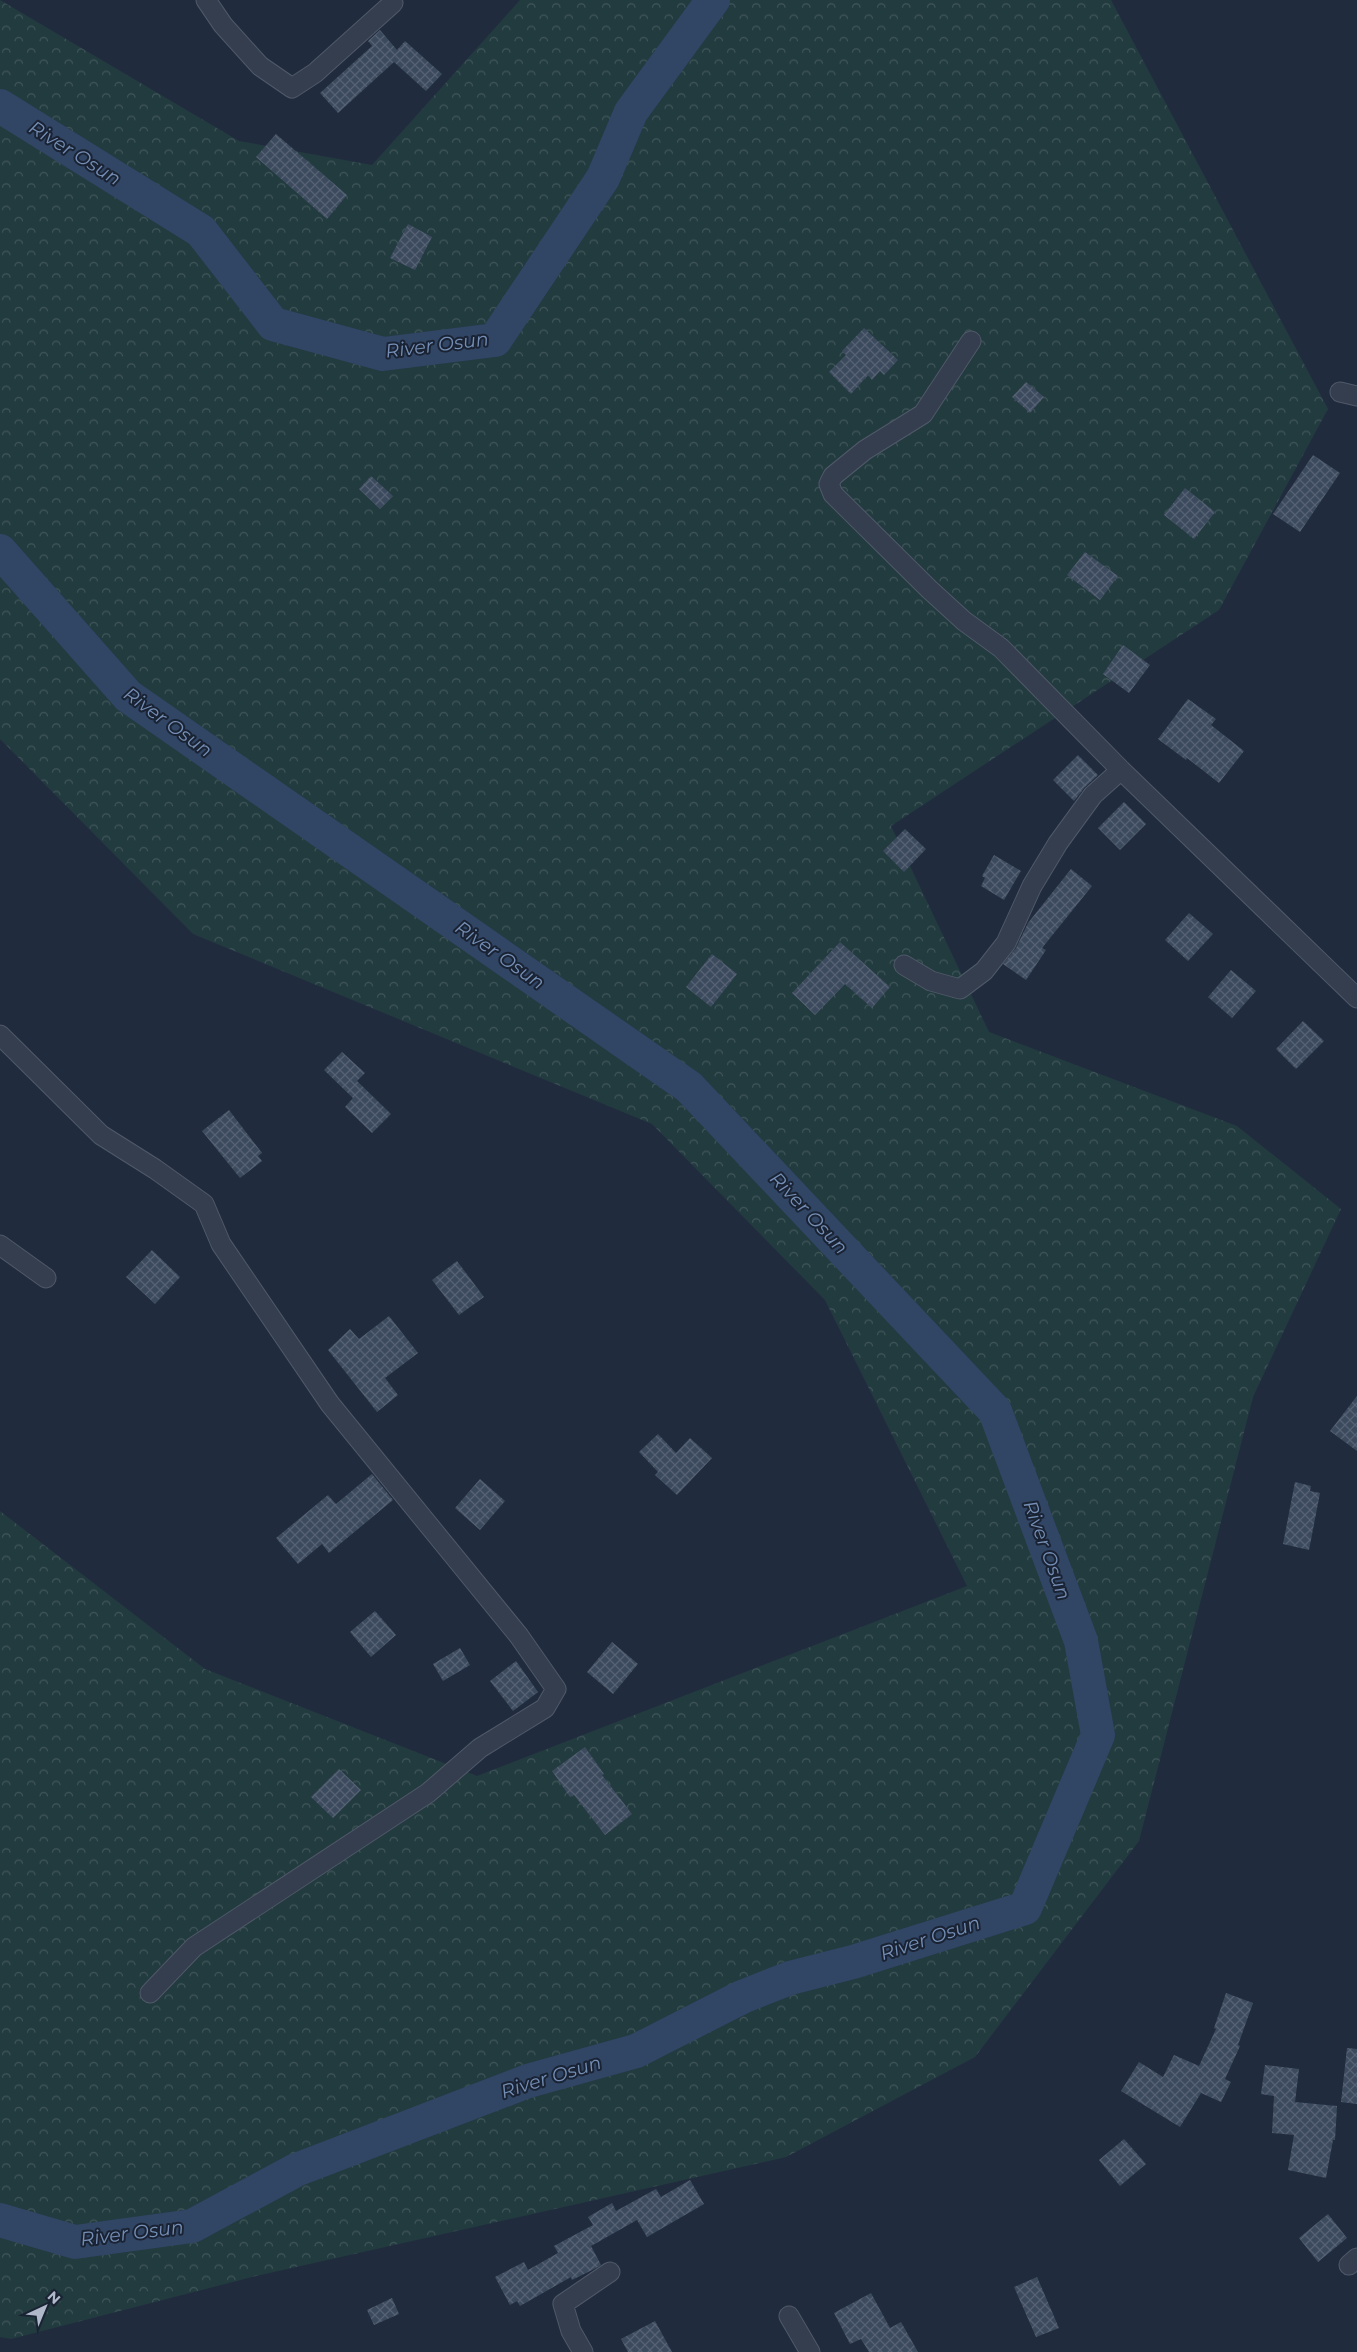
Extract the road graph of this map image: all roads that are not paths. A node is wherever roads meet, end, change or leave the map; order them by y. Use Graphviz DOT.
graph roads {
  1 [pos="206,0"];
  2 [pos="393,2"];
  3 [pos="971,341"];
  4 [pos="1121,770"];
  5 [pos="904,965"];
  6 [pos="1357,998"];
  7 [pos="0,1035"];
  8 [pos="0,1245"];
  9 [pos="46,1278"];
  10 [pos="150,1993"];
  11 [pos="610,2272"];
  12 [pos="789,2316"];
  13 [pos="583,2352"];
  14 [pos="810,2352"];
  1 -- 2 [label="street"];
  3 -- 4 [label="street"];
  4 -- 5 [label="street"];
  4 -- 6 [label="street"];
  7 -- 10 [label="street"];
  8 -- 9 [label="street"];
  11 -- 13 [label="street"];
  12 -- 14 [label="street"];
}
